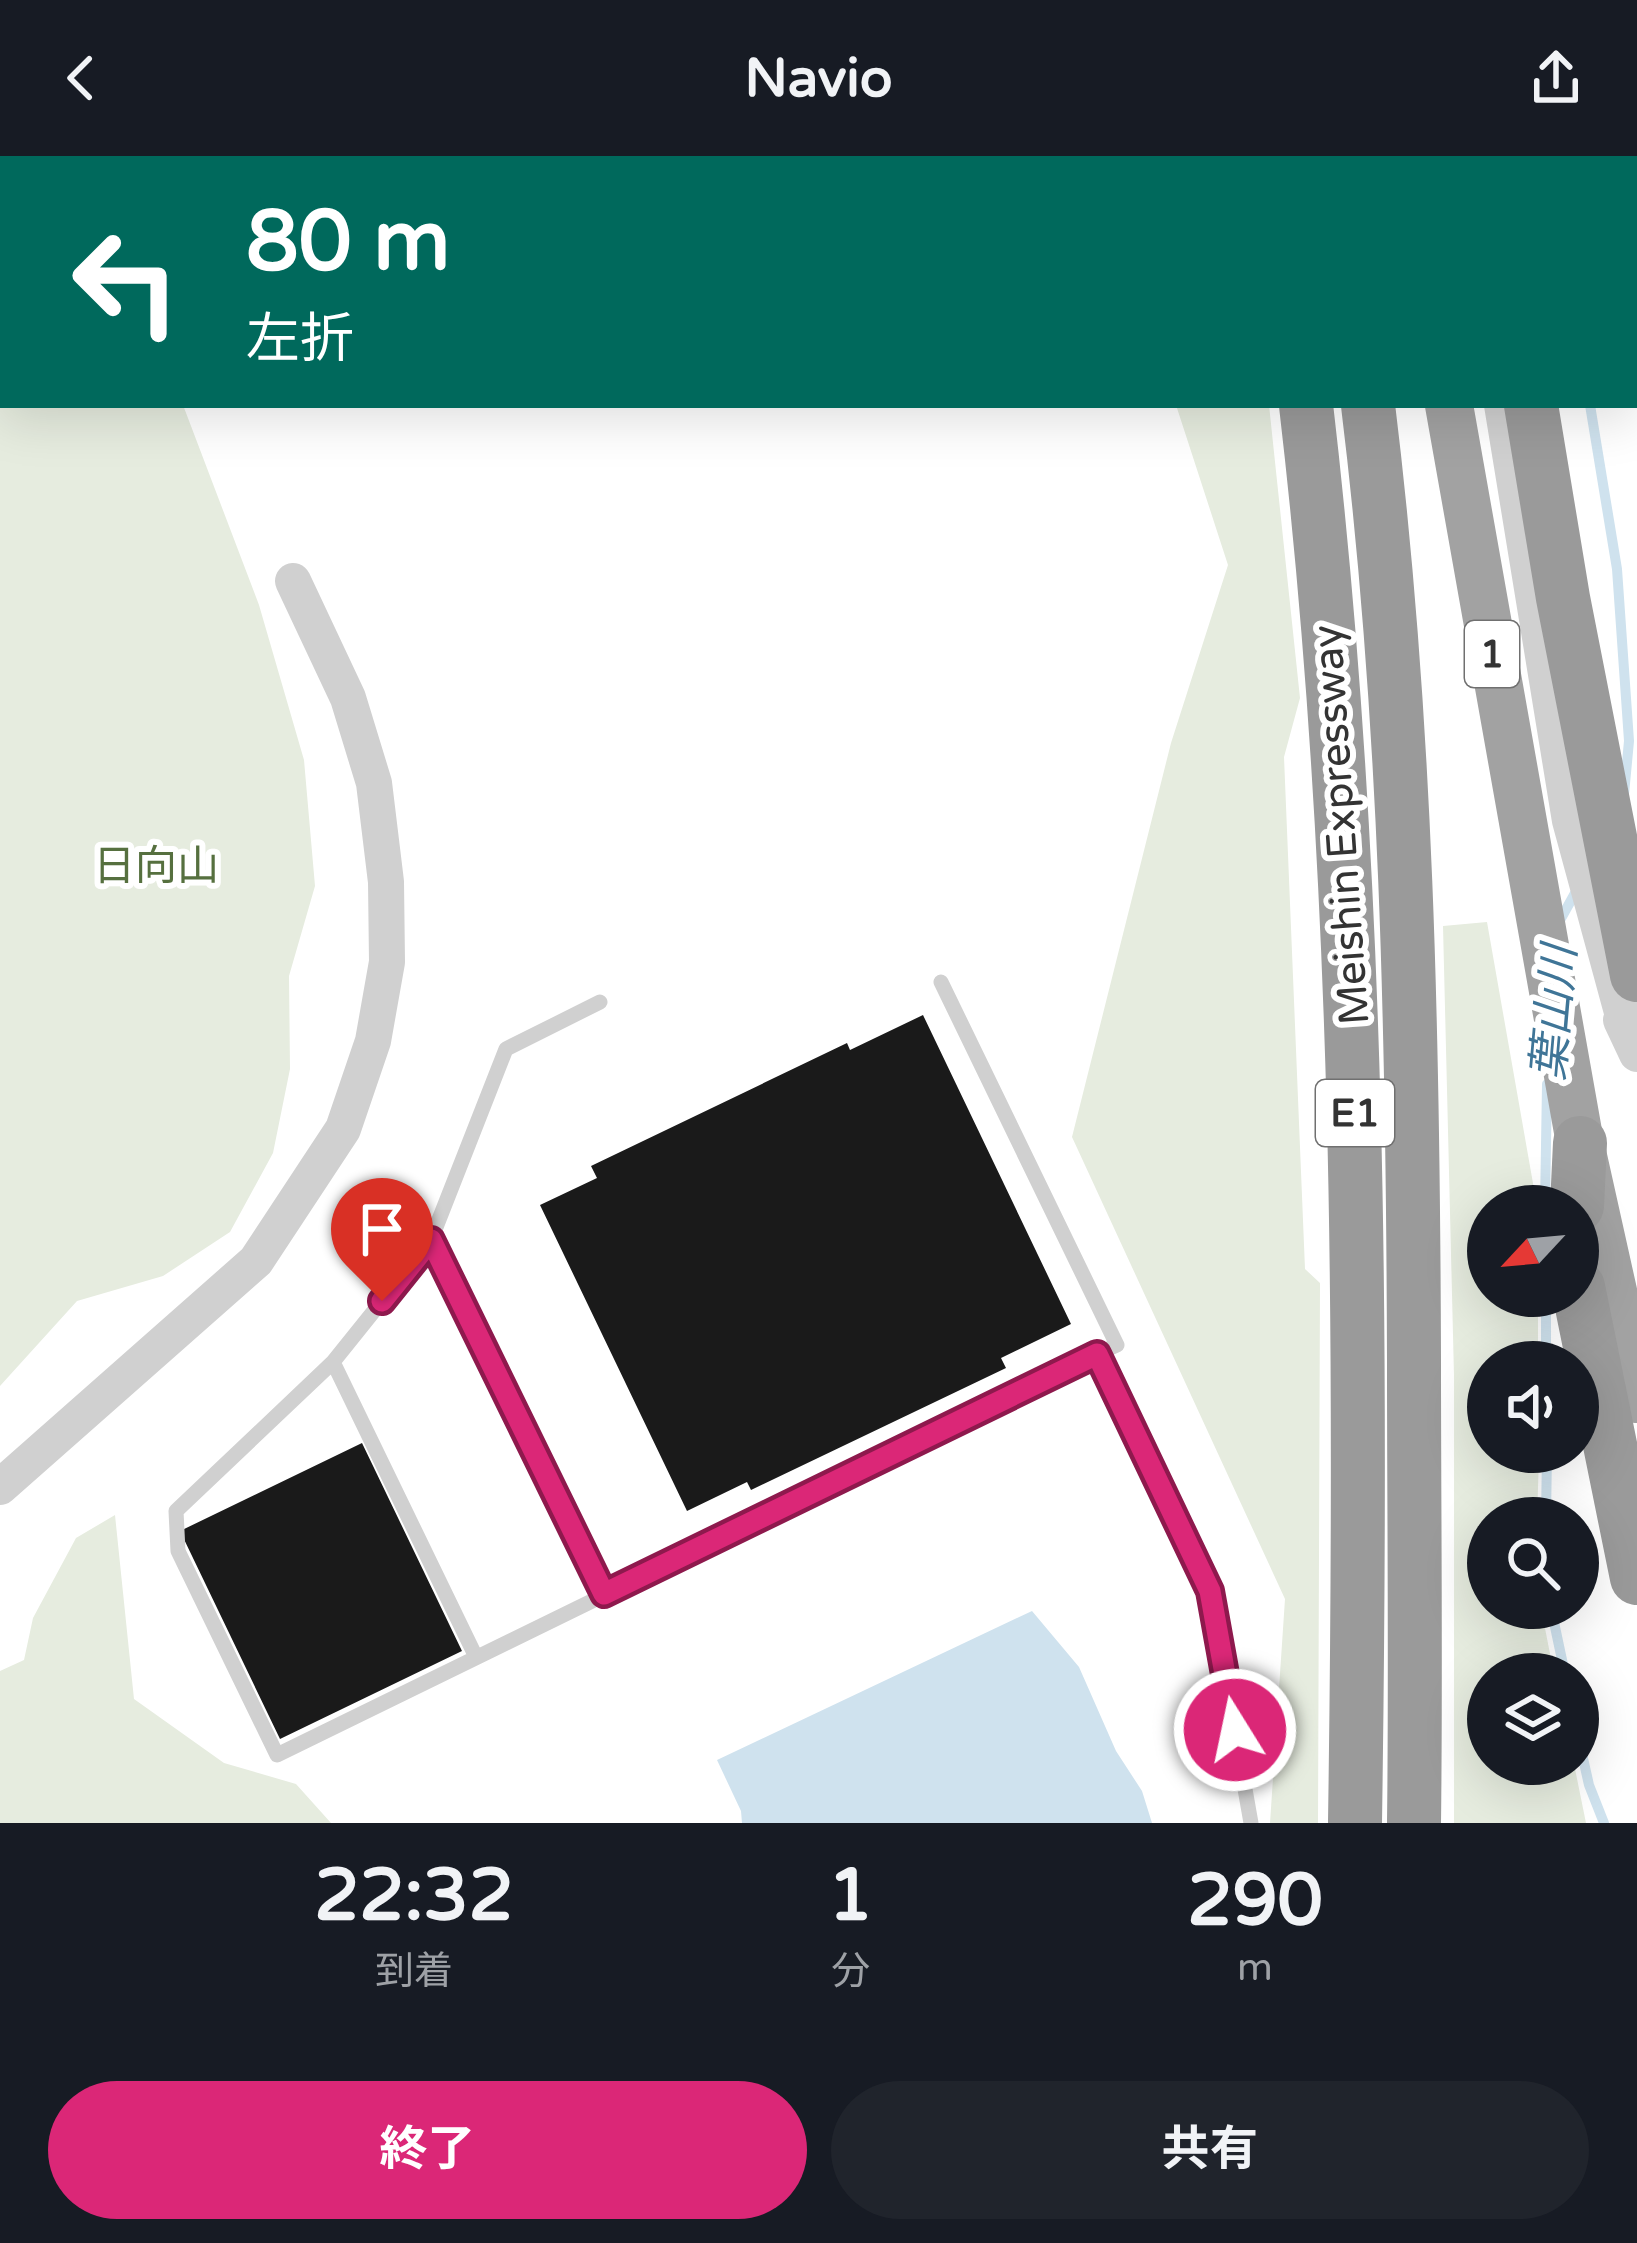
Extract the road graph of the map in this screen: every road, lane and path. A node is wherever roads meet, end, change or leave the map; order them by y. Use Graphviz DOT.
graph roads {
  1 [pos="1306,408"];
  2 [pos="1367,408"];
  3 [pos="1499,408"];
  4 [pos="1531,408"];
  5 [pos="1451,421"];
  6 [pos="292,581"];
  7 [pos="941,982"];
  8 [pos="1628,999"];
  9 [pos="600,1002"];
  10 [pos="1637,1054"];
  11 [pos="1580,1143"];
  12 [pos="1578,1185"];
  13 [pos="1584,1185"];
  14 [pos="431,1240"];
  15 [pos="1595,1317"];
  16 [pos="1598,1317"];
  17 [pos="1097,1354"];
  18 [pos="333,1362"];
  19 [pos="1637,1399"];
  20 [pos="0,1487"];
  21 [pos="1637,1577"];
  22 [pos="604,1594"];
  23 [pos="476,1657"];
  24 [pos="1251,1823"];
  25 [pos="1355,1823"];
  26 [pos="1414,1823"];
  1 -- 25 [label="highway, Meishin Expressway / E1"];
  2 -- 26 [label="highway, Meishin Expressway / E1"];
  3 -- 8 [label="street"];
  4 -- 8 [label="highway"];
  5 -- 11 [label="highway, 1"];
  6 -- 20 [label="street"];
  7 -- 17 [label="lane"];
  8 -- 10 [label="street"];
  9 -- 14 [label="lane"];
  11 -- 12 [label="highway"];
  11 -- 13 [label="highway, 1"];
  14 -- 18 [label="lane"];
  14 -- 22 [label="lane"];
  15 -- 21 [label="highway"];
  16 -- 19 [label="highway, 1"];
  17 -- 22 [label="lane"];
  17 -- 24 [label="lane"];
  18 -- 23 [label="lane"];
  18 -- 23 [label="lane"];
  22 -- 23 [label="lane"];
}
